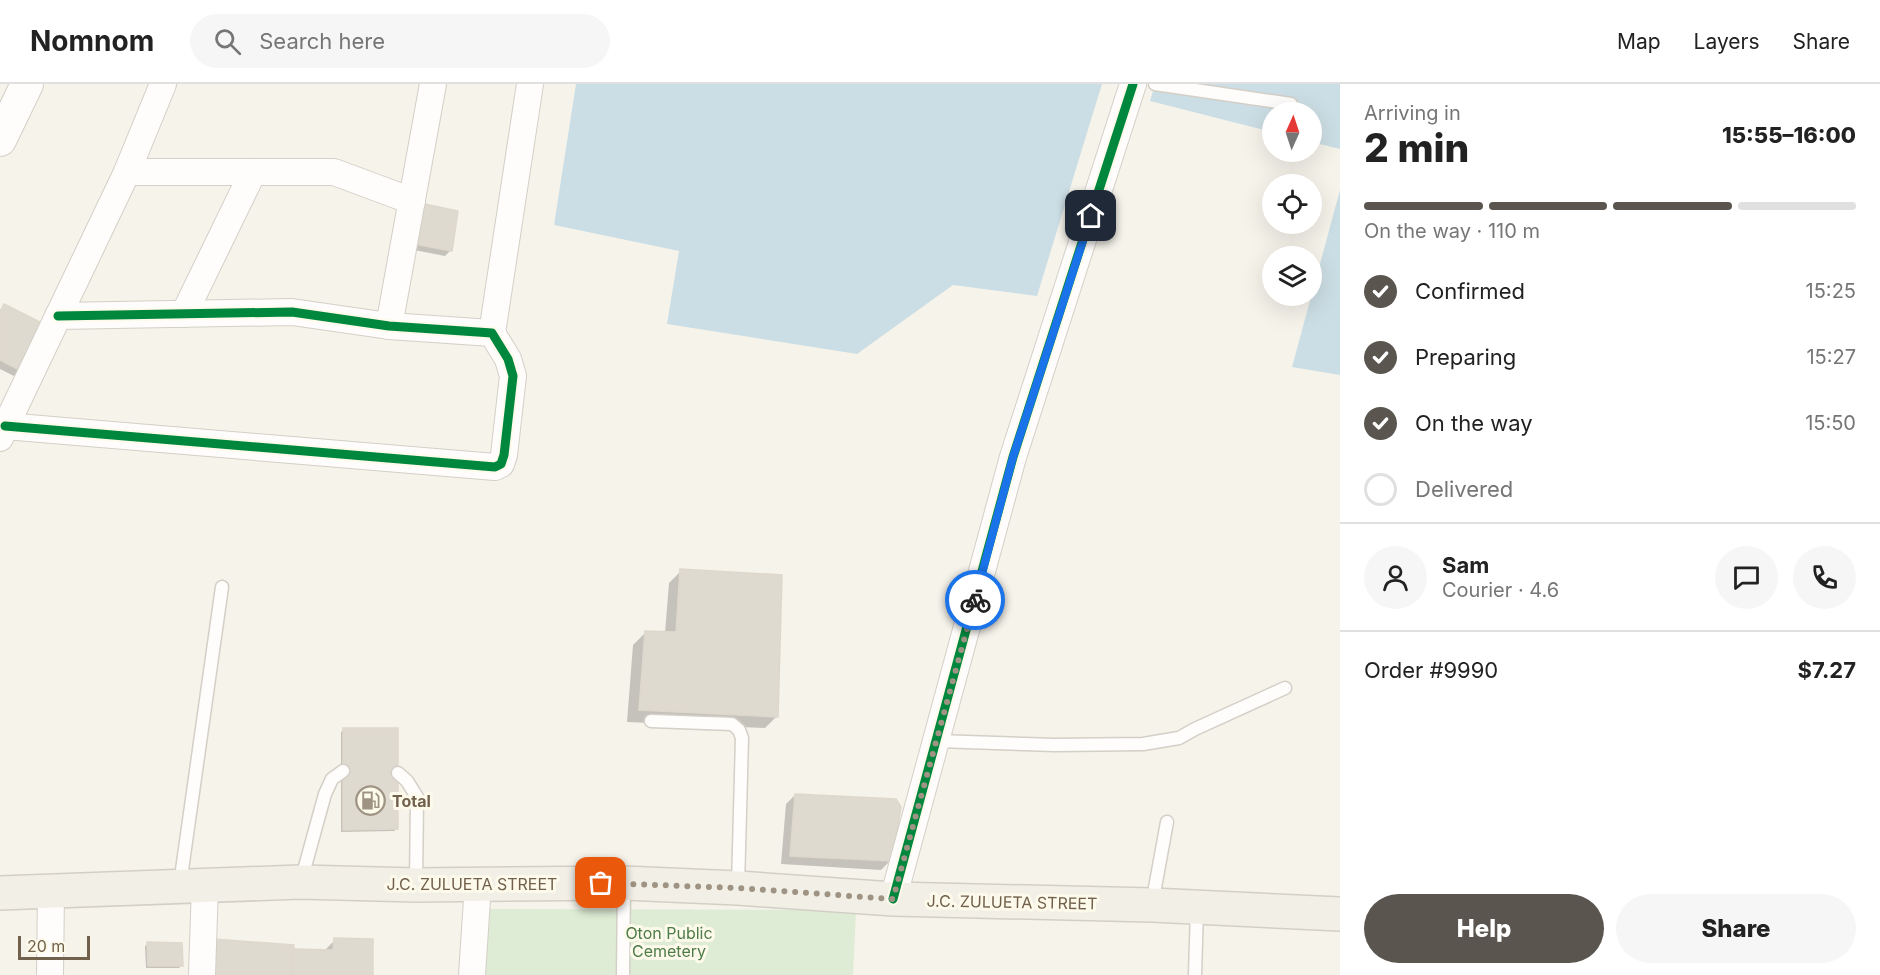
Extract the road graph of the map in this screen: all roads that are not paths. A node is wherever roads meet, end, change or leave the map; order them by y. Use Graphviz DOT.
graph roads {
  1 [pos="27,84"];
  2 [pos="163,84"];
  3 [pos="433,84"];
  4 [pos="530,84"];
  5 [pos="1133,84"];
  6 [pos="1155,84"];
  7 [pos="1277,102"];
  8 [pos="0,140"];
  9 [pos="127,172"];
  10 [pos="253,172"];
  11 [pos="412,201"];
  12 [pos="184,314"];
  13 [pos="58,316"];
  14 [pos="389,326"];
  15 [pos="492,333"];
  16 [pos="3,432"];
  17 [pos="222,587"];
  18 [pos="1285,688"];
  19 [pos="651,721"];
  20 [pos="937,741"];
  21 [pos="343,771"];
  22 [pos="398,773"];
  23 [pos="1167,822"];
  24 [pos="300,882"];
  25 [pos="624,883"];
  26 [pos="478,884"];
  27 [pos="193,885"];
  28 [pos="416,885"];
  29 [pos="738,888"];
  30 [pos="51,891"];
  31 [pos="0,893"];
  32 [pos="893,899"];
  33 [pos="1152,905"];
  34 [pos="1197,907"];
  35 [pos="1340,914"];
  36 [pos="50,975"];
  37 [pos="202,975"];
  38 [pos="472,975"];
  39 [pos="624,975"];
  40 [pos="1195,975"];
  1 -- 8 [label="street"];
  2 -- 9 [label="street"];
  3 -- 11 [label="street"];
  4 -- 15 [label="street"];
  5 -- 20 [label="street"];
  6 -- 7 [label="lane"];
  9 -- 10 [label="street"];
  9 -- 13 [label="street"];
  10 -- 11 [label="street"];
  10 -- 12 [label="street"];
  11 -- 14 [label="street"];
  12 -- 13 [label="street"];
  12 -- 14 [label="street"];
  13 -- 16 [label="street"];
  14 -- 15 [label="street"];
  15 -- 16 [label="street"];
  17 -- 27 [label="lane"];
  18 -- 20 [label="lane"];
  19 -- 29 [label="lane"];
  20 -- 32 [label="street"];
  21 -- 24 [label="lane"];
  22 -- 28 [label="lane"];
  23 -- 33 [label="lane"];
  24 -- 27 [label="main road, J.C. ZULUETA STREET"];
  24 -- 28 [label="main road, J.C. ZULUETA STREET"];
  25 -- 26 [label="main road, J.C. ZULUETA STREET"];
  25 -- 29 [label="main road, J.C. ZULUETA STREET"];
  25 -- 39 [label="lane"];
  26 -- 28 [label="main road, J.C. ZULUETA STREET"];
  26 -- 38 [label="street"];
  27 -- 30 [label="main road, J.C. ZULUETA STREET"];
  27 -- 37 [label="street"];
  29 -- 32 [label="main road, J.C. ZULUETA STREET"];
  30 -- 31 [label="main road, J.C. ZULUETA STREET"];
  30 -- 36 [label="street"];
  32 -- 33 [label="main road, J.C. ZULUETA STREET"];
  33 -- 34 [label="main road, J.C. ZULUETA STREET"];
  34 -- 35 [label="main road, J.C. ZULUETA STREET"];
  34 -- 40 [label="lane"];
}
